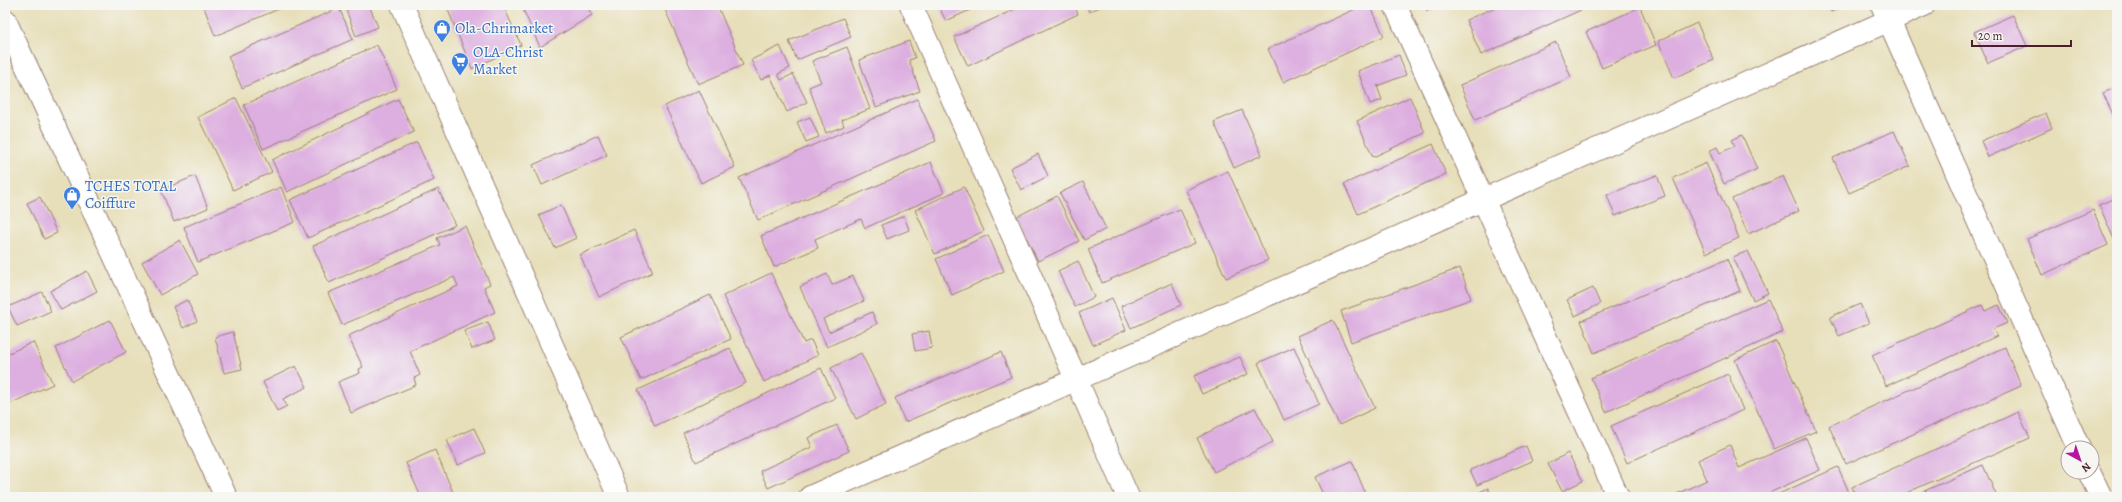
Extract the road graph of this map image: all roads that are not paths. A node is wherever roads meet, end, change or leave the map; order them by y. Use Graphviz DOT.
graph roads {
  1 [pos="402,5"];
  2 [pos="911,5"];
  3 [pos="1395,5"];
  4 [pos="1924,5"];
  5 [pos="1885,13"];
  6 [pos="5,20"];
  7 [pos="1482,200"];
  8 [pos="1076,380"];
  9 [pos="2075,440"];
  10 [pos="2094,480"];
  11 [pos="226,497"];
  12 [pos="620,497"];
  13 [pos="810,497"];
  14 [pos="1128,497"];
  15 [pos="1618,497"];
  16 [pos="2101,497"];
  1 -- 12 [label="street"];
  2 -- 8 [label="street"];
  3 -- 7 [label="street"];
  4 -- 5 [label="street"];
  5 -- 7 [label="street"];
  5 -- 9 [label="street"];
  6 -- 11 [label="street"];
  7 -- 8 [label="street"];
  7 -- 15 [label="street"];
  8 -- 13 [label="street"];
  8 -- 14 [label="street"];
  10 -- 16 [label="street"];
}
